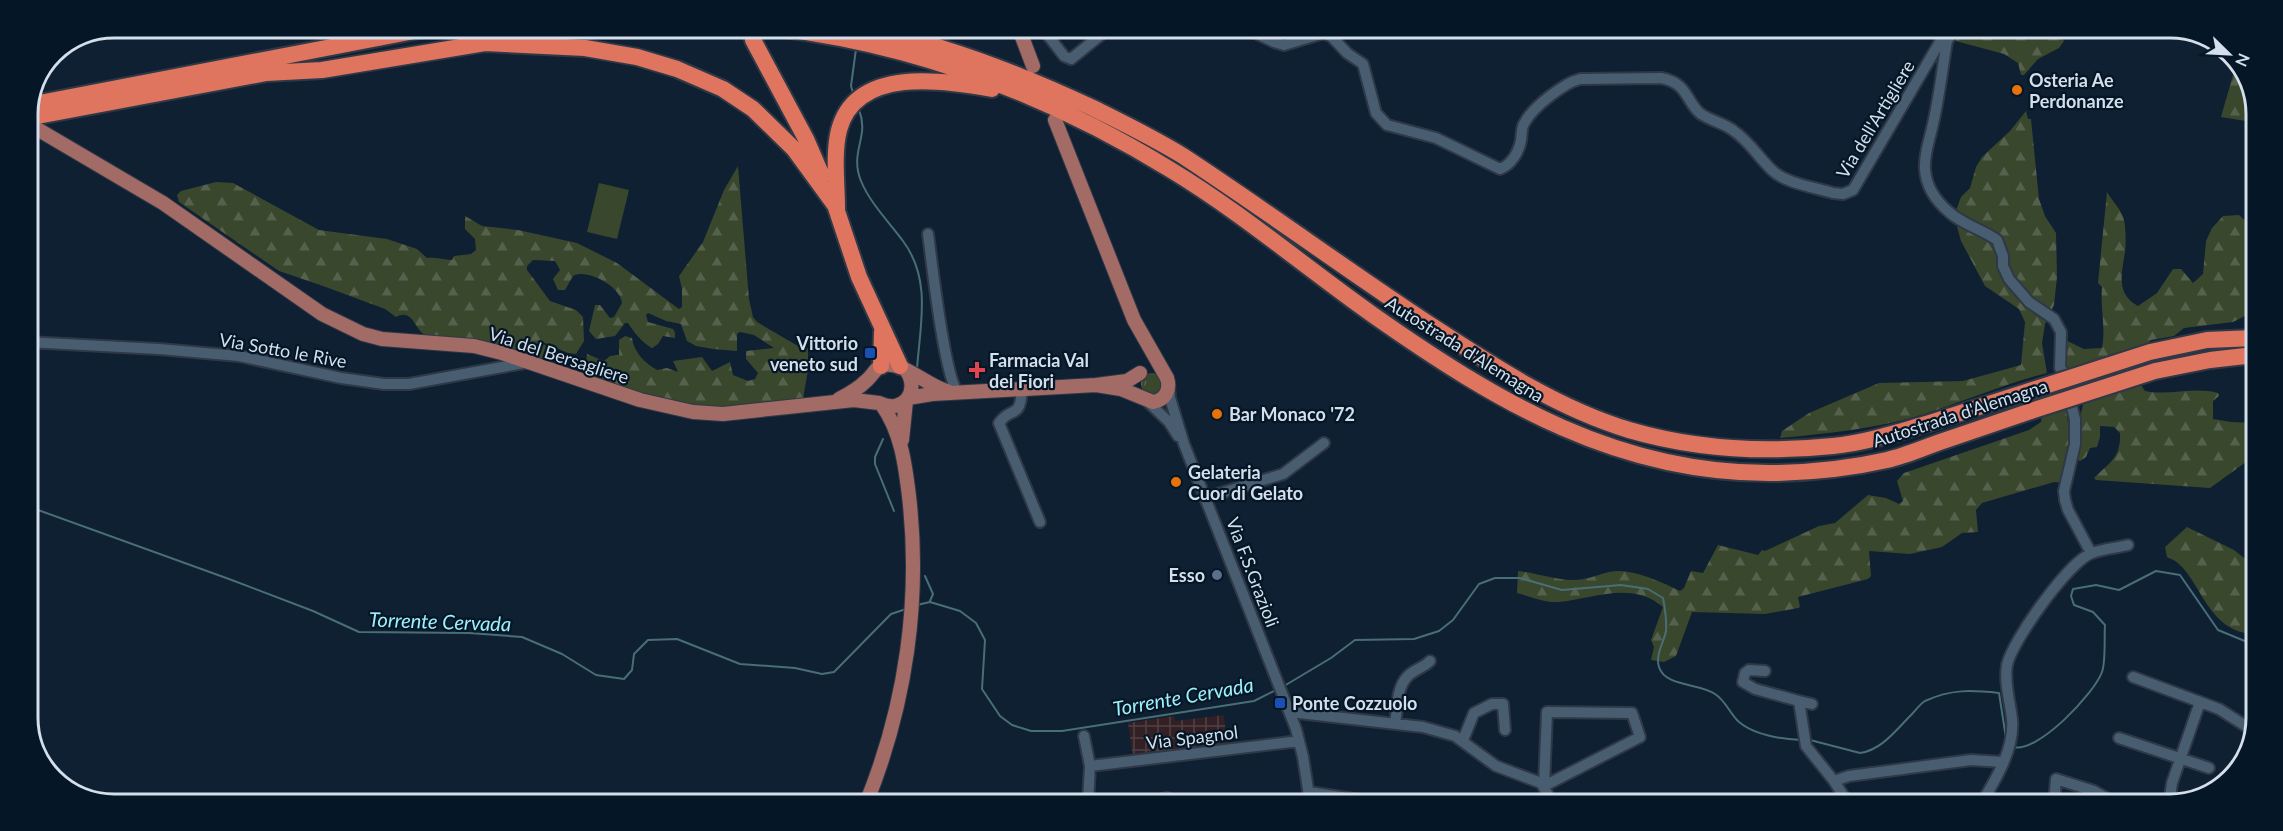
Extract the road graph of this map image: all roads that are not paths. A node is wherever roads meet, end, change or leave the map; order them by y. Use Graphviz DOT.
graph roads {
  1 [pos="372,38"];
  2 [pos="462,38"];
  3 [pos="841,38"];
  4 [pos="905,38"];
  5 [pos="1023,38"];
  6 [pos="1050,38"];
  7 [pos="1097,38"];
  8 [pos="1268,38"];
  9 [pos="1307,38"];
  10 [pos="1333,38"];
  11 [pos="1942,38"];
  12 [pos="1949,38"];
  13 [pos="753,40"];
  14 [pos="1034,66"];
  15 [pos="266,73"];
  16 [pos="38,103"];
  17 [pos="1048,104"];
  18 [pos="37,116"];
  19 [pos="1055,120"];
  20 [pos="37,130"];
  21 [pos="837,208"];
  22 [pos="928,234"];
  23 [pos="882,331"];
  24 [pos="1141,334"];
  25 [pos="2245,338"];
  26 [pos="37,343"];
  27 [pos="2245,356"];
  28 [pos="531,362"];
  29 [pos="903,368"];
  30 [pos="876,371"];
  31 [pos="1141,372"];
  32 [pos="1166,378"];
  33 [pos="1096,385"];
  34 [pos="1022,389"];
  35 [pos="958,393"];
  36 [pos="1143,399"];
  37 [pos="907,400"];
  38 [pos="834,401"];
  39 [pos="880,404"];
  40 [pos="1323,443"];
  41 [pos="1184,444"];
  42 [pos="902,448"];
  43 [pos="1205,498"];
  44 [pos="1040,522"];
  45 [pos="2128,545"];
  46 [pos="2091,553"];
  47 [pos="1430,661"];
  48 [pos="1765,671"];
  49 [pos="2133,676"];
  50 [pos="1799,701"];
  51 [pos="2200,702"];
  52 [pos="1812,704"];
  53 [pos="1290,712"];
  54 [pos="1395,723"];
  55 [pos="2245,726"];
  56 [pos="1505,730"];
  57 [pos="1084,736"];
  58 [pos="2119,738"];
  59 [pos="1463,740"];
  60 [pos="1299,741"];
  61 [pos="2005,757"];
  62 [pos="2180,758"];
  63 [pos="1090,766"];
  64 [pos="2209,768"];
  65 [pos="1834,781"];
  66 [pos="1544,786"];
  67 [pos="870,794"];
  68 [pos="1088,794"];
  69 [pos="1308,794"];
  70 [pos="1546,794"];
  71 [pos="1842,794"];
  72 [pos="1986,794"];
  73 [pos="2055,794"];
  74 [pos="2101,794"];
  75 [pos="2170,794"];
  1 -- 16 [label="highway"];
  2 -- 15 [label="highway"];
  3 -- 17 [label="highway, Autostrada d'Alemagna"];
  4 -- 25 [label="highway, Autostrada d'Alemagna, bridge"];
  5 -- 14 [label="main road"];
  6 -- 7 [label="street"];
  8 -- 9 [label="street, Via dell'Artigliere"];
  10 -- 11 [label="street, Via dell'Artigliere"];
  12 -- 46 [label="street"];
  13 -- 21 [label="highway"];
  15 -- 18 [label="highway"];
  15 -- 21 [label="highway"];
  17 -- 21 [label="highway"];
  17 -- 27 [label="highway, Autostrada d'Alemagna, bridge"];
  19 -- 24 [label="main road, Via F.S.Grazioli"];
  20 -- 28 [label="main road, Via del Bersagliere"];
  21 -- 23 [label="highway"];
  22 -- 35 [label="street"];
  23 -- 29 [label="highway"];
  23 -- 30 [label="highway"];
  24 -- 31 [label="main road, Via F.S.Grazioli"];
  24 -- 32 [label="main road, Via F.S.Grazioli"];
  26 -- 28 [label="street, Via Sotto le Rive"];
  28 -- 38 [label="main road, Via del Bersagliere"];
  29 -- 30 [label="main road"];
  29 -- 35 [label="main road"];
  29 -- 37 [label="main road"];
  30 -- 38 [label="main road, Via del Bersagliere"];
  30 -- 39 [label="main road"];
  31 -- 32 [label="main road"];
  31 -- 33 [label="main road"];
  31 -- 36 [label="main road"];
  32 -- 36 [label="main road"];
  32 -- 41 [label="street, Via F.S.Grazioli"];
  33 -- 34 [label="main road"];
  33 -- 36 [label="main road"];
  34 -- 35 [label="main road"];
  34 -- 44 [label="street"];
  35 -- 37 [label="main road"];
  36 -- 41 [label="street, Via F.S.Grazioli"];
  37 -- 39 [label="main road"];
  37 -- 42 [label="main road"];
  38 -- 39 [label="main road, Via del Bersagliere"];
  39 -- 42 [label="main road"];
  40 -- 43 [label="street"];
  41 -- 43 [label="street, Via F.S.Grazioli"];
  42 -- 67 [label="main road"];
  43 -- 53 [label="street, Via F.S.Grazioli"];
  45 -- 46 [label="street"];
  46 -- 61 [label="street"];
  47 -- 54 [label="street"];
  48 -- 50 [label="street"];
  49 -- 51 [label="street"];
  50 -- 52 [label="street"];
  50 -- 65 [label="street"];
  51 -- 55 [label="street"];
  51 -- 62 [label="street"];
  53 -- 54 [label="street"];
  53 -- 60 [label="street, Via F.S.Grazioli"];
  54 -- 59 [label="street"];
  56 -- 59 [label="street"];
  57 -- 63 [label="street"];
  58 -- 62 [label="street"];
  59 -- 66 [label="street"];
  60 -- 63 [label="street, Via Spagnol"];
  60 -- 69 [label="street, Via F.S.Grazioli"];
  61 -- 65 [label="street"];
  61 -- 72 [label="street"];
  62 -- 64 [label="street"];
  62 -- 75 [label="street"];
  63 -- 68 [label="street"];
  65 -- 71 [label="street"];
  66 -- 66 [label="street"];
  66 -- 70 [label="street"];
  73 -- 74 [label="street"];
}
